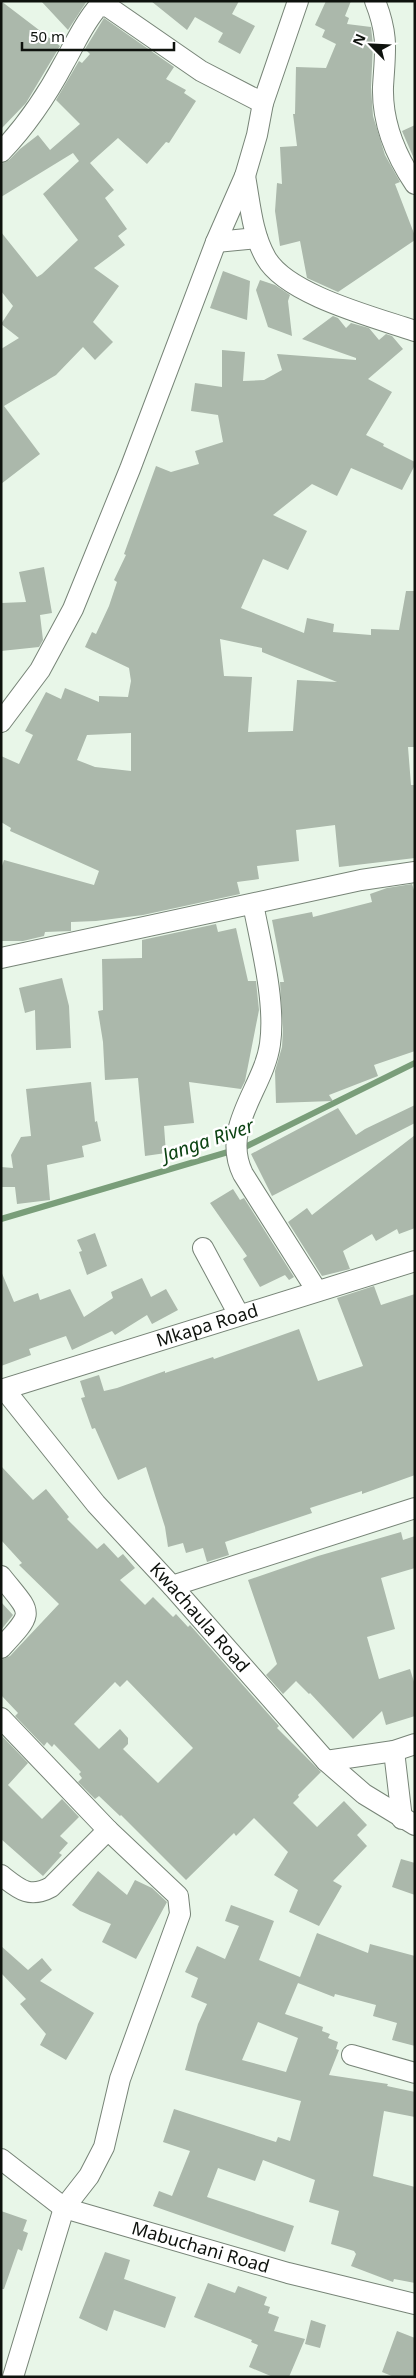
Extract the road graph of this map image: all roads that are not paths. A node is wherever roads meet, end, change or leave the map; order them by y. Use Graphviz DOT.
graph roads {
  1 [pos="298,1"];
  2 [pos="375,1"];
  3 [pos="263,103"];
  4 [pos="1,152"];
  5 [pos="246,176"];
  6 [pos="415,184"];
  7 [pos="257,238"];
  8 [pos="216,242"];
  9 [pos="415,331"];
  10 [pos="1,722"];
  11 [pos="415,872"];
  12 [pos="253,904"];
  13 [pos="1,958"];
  14 [pos="203,1248"];
  15 [pos="415,1261"];
  16 [pos="317,1291"];
  17 [pos="239,1315"];
  18 [pos="3,1389"];
  19 [pos="415,1508"];
  20 [pos="1,1576"];
  21 [pos="172,1586"];
  22 [pos="1,1648"];
  23 [pos="1,1718"];
  24 [pos="415,1744"];
  25 [pos="394,1751"];
  26 [pos="326,1760"];
  27 [pos="408,1822"];
  28 [pos="108,1830"];
  29 [pos="1,1875"];
  30 [pos="352,2055"];
  31 [pos="415,2073"];
  32 [pos="1,2159"];
  33 [pos="64,2208"];
  34 [pos="415,2304"];
  35 [pos="12,2377"];
  1 -- 3 [label="street"];
  2 -- 6 [label="street"];
  3 -- 4 [label="street"];
  3 -- 5 [label="street"];
  5 -- 7 [label="street"];
  5 -- 8 [label="street"];
  7 -- 8 [label="street"];
  7 -- 9 [label="street"];
  8 -- 10 [label="street"];
  11 -- 12 [label="street"];
  12 -- 13 [label="street"];
  12 -- 16 [label="street"];
  14 -- 17 [label="street"];
  15 -- 16 [label="street, Mkapa Road"];
  16 -- 17 [label="street, Mkapa Road"];
  17 -- 18 [label="street, Mkapa Road"];
  18 -- 21 [label="street, Kwachaula Road"];
  19 -- 21 [label="street"];
  20 -- 22 [label="street"];
  21 -- 26 [label="street, Kwachaula Road"];
  23 -- 28 [label="street"];
  24 -- 25 [label="street"];
  25 -- 26 [label="street"];
  25 -- 27 [label="street"];
  26 -- 27 [label="street, Kwachaula Road"];
  28 -- 29 [label="street"];
  28 -- 33 [label="street"];
  30 -- 31 [label="street"];
  32 -- 33 [label="street, Mabuchani Road"];
  33 -- 34 [label="street, Mabuchani Road"];
  33 -- 35 [label="street"];
}
